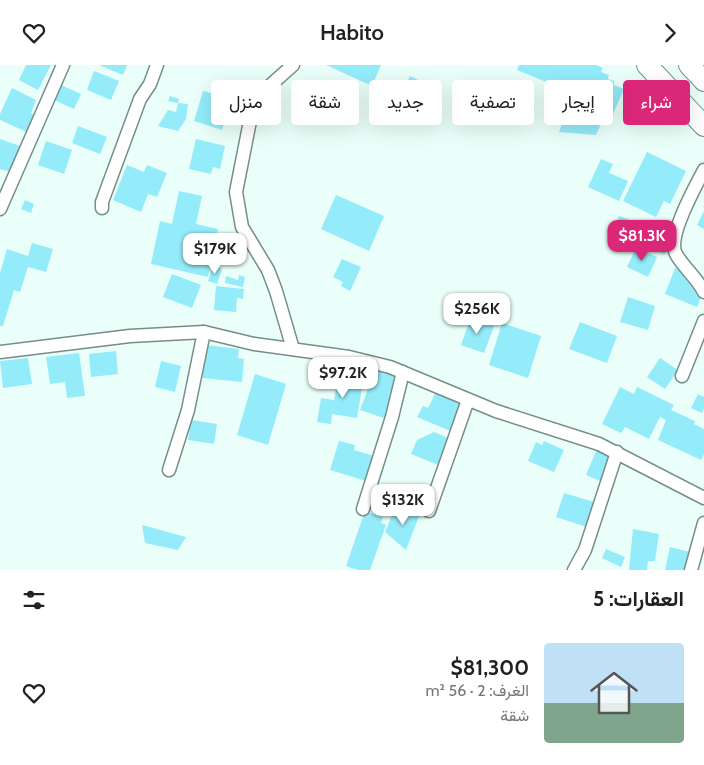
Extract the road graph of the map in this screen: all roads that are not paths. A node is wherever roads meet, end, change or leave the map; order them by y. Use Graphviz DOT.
graph roads {
  1 [pos="63,65"];
  2 [pos="157,65"];
  3 [pos="293,65"];
  4 [pos="647,65"];
  5 [pos="689,65"];
  6 [pos="704,81"];
  7 [pos="704,126"];
  8 [pos="704,170"];
  9 [pos="102,208"];
  10 [pos="0,209"];
  11 [pos="704,292"];
  12 [pos="704,321"];
  13 [pos="204,331"];
  14 [pos="293,349"];
  15 [pos="0,352"];
  16 [pos="403,372"];
  17 [pos="682,376"];
  18 [pos="468,400"];
  19 [pos="616,451"];
  20 [pos="169,470"];
  21 [pos="704,498"];
  22 [pos="363,509"];
  23 [pos="429,511"];
  24 [pos="704,523"];
  25 [pos="574,570"];
  26 [pos="691,570"];
  1 -- 10 [label="street"];
  2 -- 9 [label="street"];
  3 -- 14 [label="street"];
  4 -- 7 [label="highway"];
  5 -- 6 [label="highway"];
  8 -- 11 [label="street"];
  12 -- 17 [label="street"];
  13 -- 14 [label="street"];
  13 -- 15 [label="street"];
  13 -- 20 [label="street"];
  14 -- 16 [label="street"];
  16 -- 18 [label="street"];
  16 -- 22 [label="street"];
  18 -- 19 [label="street"];
  18 -- 23 [label="street"];
  19 -- 21 [label="street"];
  19 -- 25 [label="street"];
  24 -- 26 [label="street"];
}
